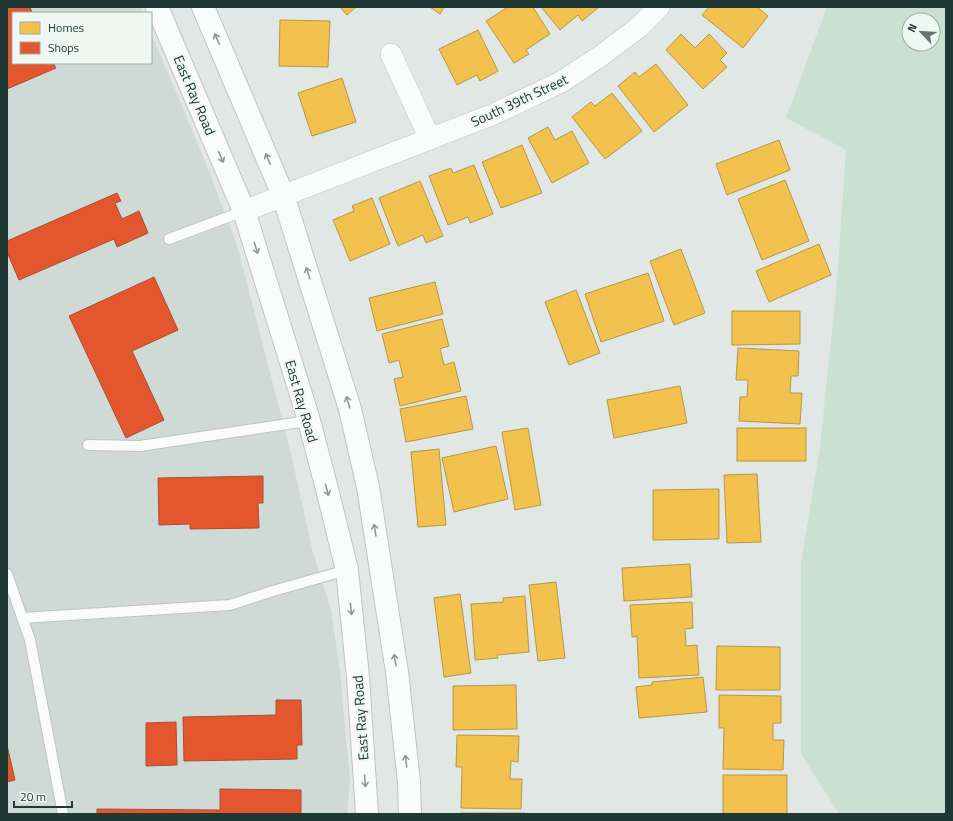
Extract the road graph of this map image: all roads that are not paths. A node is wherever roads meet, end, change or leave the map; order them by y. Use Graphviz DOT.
graph roads {
  1 [pos="158,7"];
  2 [pos="203,7"];
  3 [pos="659,7"];
  4 [pos="391,54"];
  5 [pos="430,139"];
  6 [pos="283,195"];
  7 [pos="244,211"];
  8 [pos="169,239"];
  9 [pos="308,421"];
  10 [pos="88,445"];
  11 [pos="347,570"];
  12 [pos="7,574"];
  13 [pos="22,618"];
  14 [pos="63,814"];
  15 [pos="367,814"];
  16 [pos="410,814"];
  1 -- 7 [label="main road, East Ray Road, one-way"];
  6 -- 2 [label="main road, one-way"];
  3 -- 5 [label="street, South 39th Street"];
  4 -- 5 [label="street"];
  5 -- 6 [label="street, South 39th Street"];
  6 -- 7 [label="street, South 39th Street"];
  16 -- 6 [label="main road, one-way"];
  7 -- 8 [label="lane"];
  7 -- 9 [label="main road, East Ray Road, one-way"];
  9 -- 10 [label="lane"];
  9 -- 11 [label="main road, East Ray Road, one-way"];
  11 -- 13 [label="lane"];
  11 -- 15 [label="main road, East Ray Road, one-way"];
  12 -- 13 [label="lane"];
  13 -- 14 [label="lane"];
}
